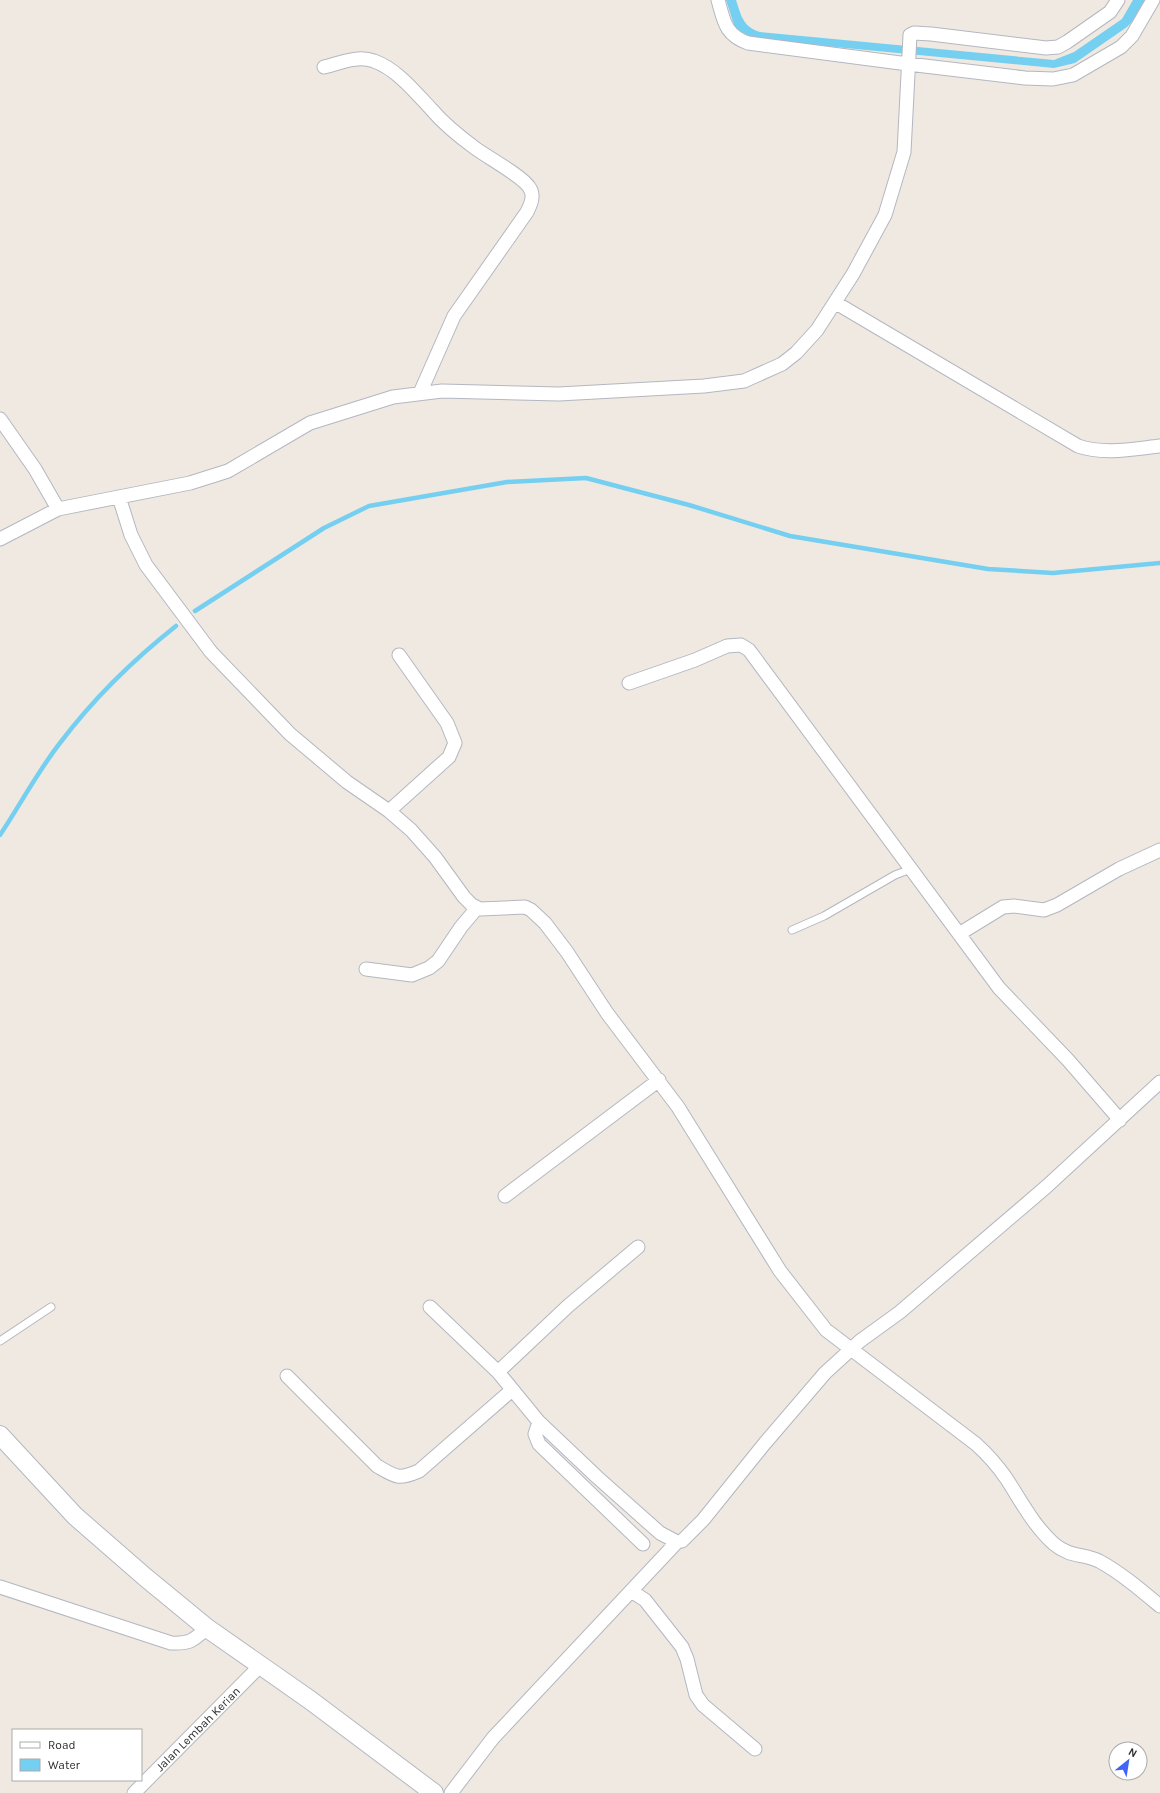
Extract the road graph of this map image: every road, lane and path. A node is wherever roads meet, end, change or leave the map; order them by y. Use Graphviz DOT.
graph roads {
  1 [pos="718,0"];
  2 [pos="1118,0"];
  3 [pos="1153,0"];
  4 [pos="908,62"];
  5 [pos="324,67"];
  6 [pos="836,303"];
  7 [pos="420,393"];
  8 [pos="0,419"];
  9 [pos="1160,446"];
  10 [pos="119,497"];
  11 [pos="58,509"];
  12 [pos="0,539"];
  13 [pos="399,655"];
  14 [pos="628,683"];
  15 [pos="388,811"];
  16 [pos="1160,850"];
  17 [pos="911,869"];
  18 [pos="477,908"];
  19 [pos="792,930"];
  20 [pos="959,934"];
  21 [pos="366,969"];
  22 [pos="658,1080"];
  23 [pos="1160,1082"];
  24 [pos="1120,1120"];
  25 [pos="505,1196"];
  26 [pos="638,1247"];
  27 [pos="51,1307"];
  28 [pos="430,1307"];
  29 [pos="0,1342"];
  30 [pos="851,1350"];
  31 [pos="498,1372"];
  32 [pos="287,1376"];
  33 [pos="512,1390"];
  34 [pos="539,1422"];
  35 [pos="0,1435"];
  36 [pos="677,1542"];
  37 [pos="643,1544"];
  38 [pos="0,1587"];
  39 [pos="631,1591"];
  40 [pos="1160,1606"];
  41 [pos="207,1628"];
  42 [pos="261,1665"];
  43 [pos="755,1749"];
  44 [pos="134,1793"];
  45 [pos="434,1793"];
  46 [pos="451,1793"];
  1 -- 4 [label="street"];
  2 -- 4 [label="street"];
  3 -- 4 [label="street"];
  4 -- 6 [label="street"];
  5 -- 7 [label="street"];
  6 -- 7 [label="street"];
  6 -- 9 [label="street"];
  7 -- 10 [label="street"];
  8 -- 11 [label="street"];
  10 -- 11 [label="street"];
  10 -- 15 [label="street"];
  11 -- 12 [label="street"];
  13 -- 15 [label="street"];
  14 -- 17 [label="street"];
  15 -- 18 [label="street"];
  16 -- 20 [label="street"];
  17 -- 19 [label="lane"];
  17 -- 20 [label="street"];
  18 -- 21 [label="street"];
  18 -- 22 [label="street"];
  20 -- 24 [label="street"];
  22 -- 25 [label="street"];
  22 -- 30 [label="street"];
  23 -- 24 [label="street"];
  24 -- 30 [label="street"];
  26 -- 31 [label="street"];
  27 -- 29 [label="lane"];
  28 -- 31 [label="street"];
  30 -- 36 [label="street"];
  30 -- 40 [label="street"];
  31 -- 33 [label="street"];
  32 -- 33 [label="street"];
  33 -- 34 [label="street"];
  34 -- 36 [label="street"];
  34 -- 37 [label="street"];
  35 -- 41 [label="main road"];
  36 -- 39 [label="street"];
  38 -- 41 [label="street"];
  39 -- 43 [label="street"];
  39 -- 46 [label="street"];
  41 -- 42 [label="main road"];
  42 -- 44 [label="street, Jalan Lembah Kerian"];
  42 -- 45 [label="main road"];
}
